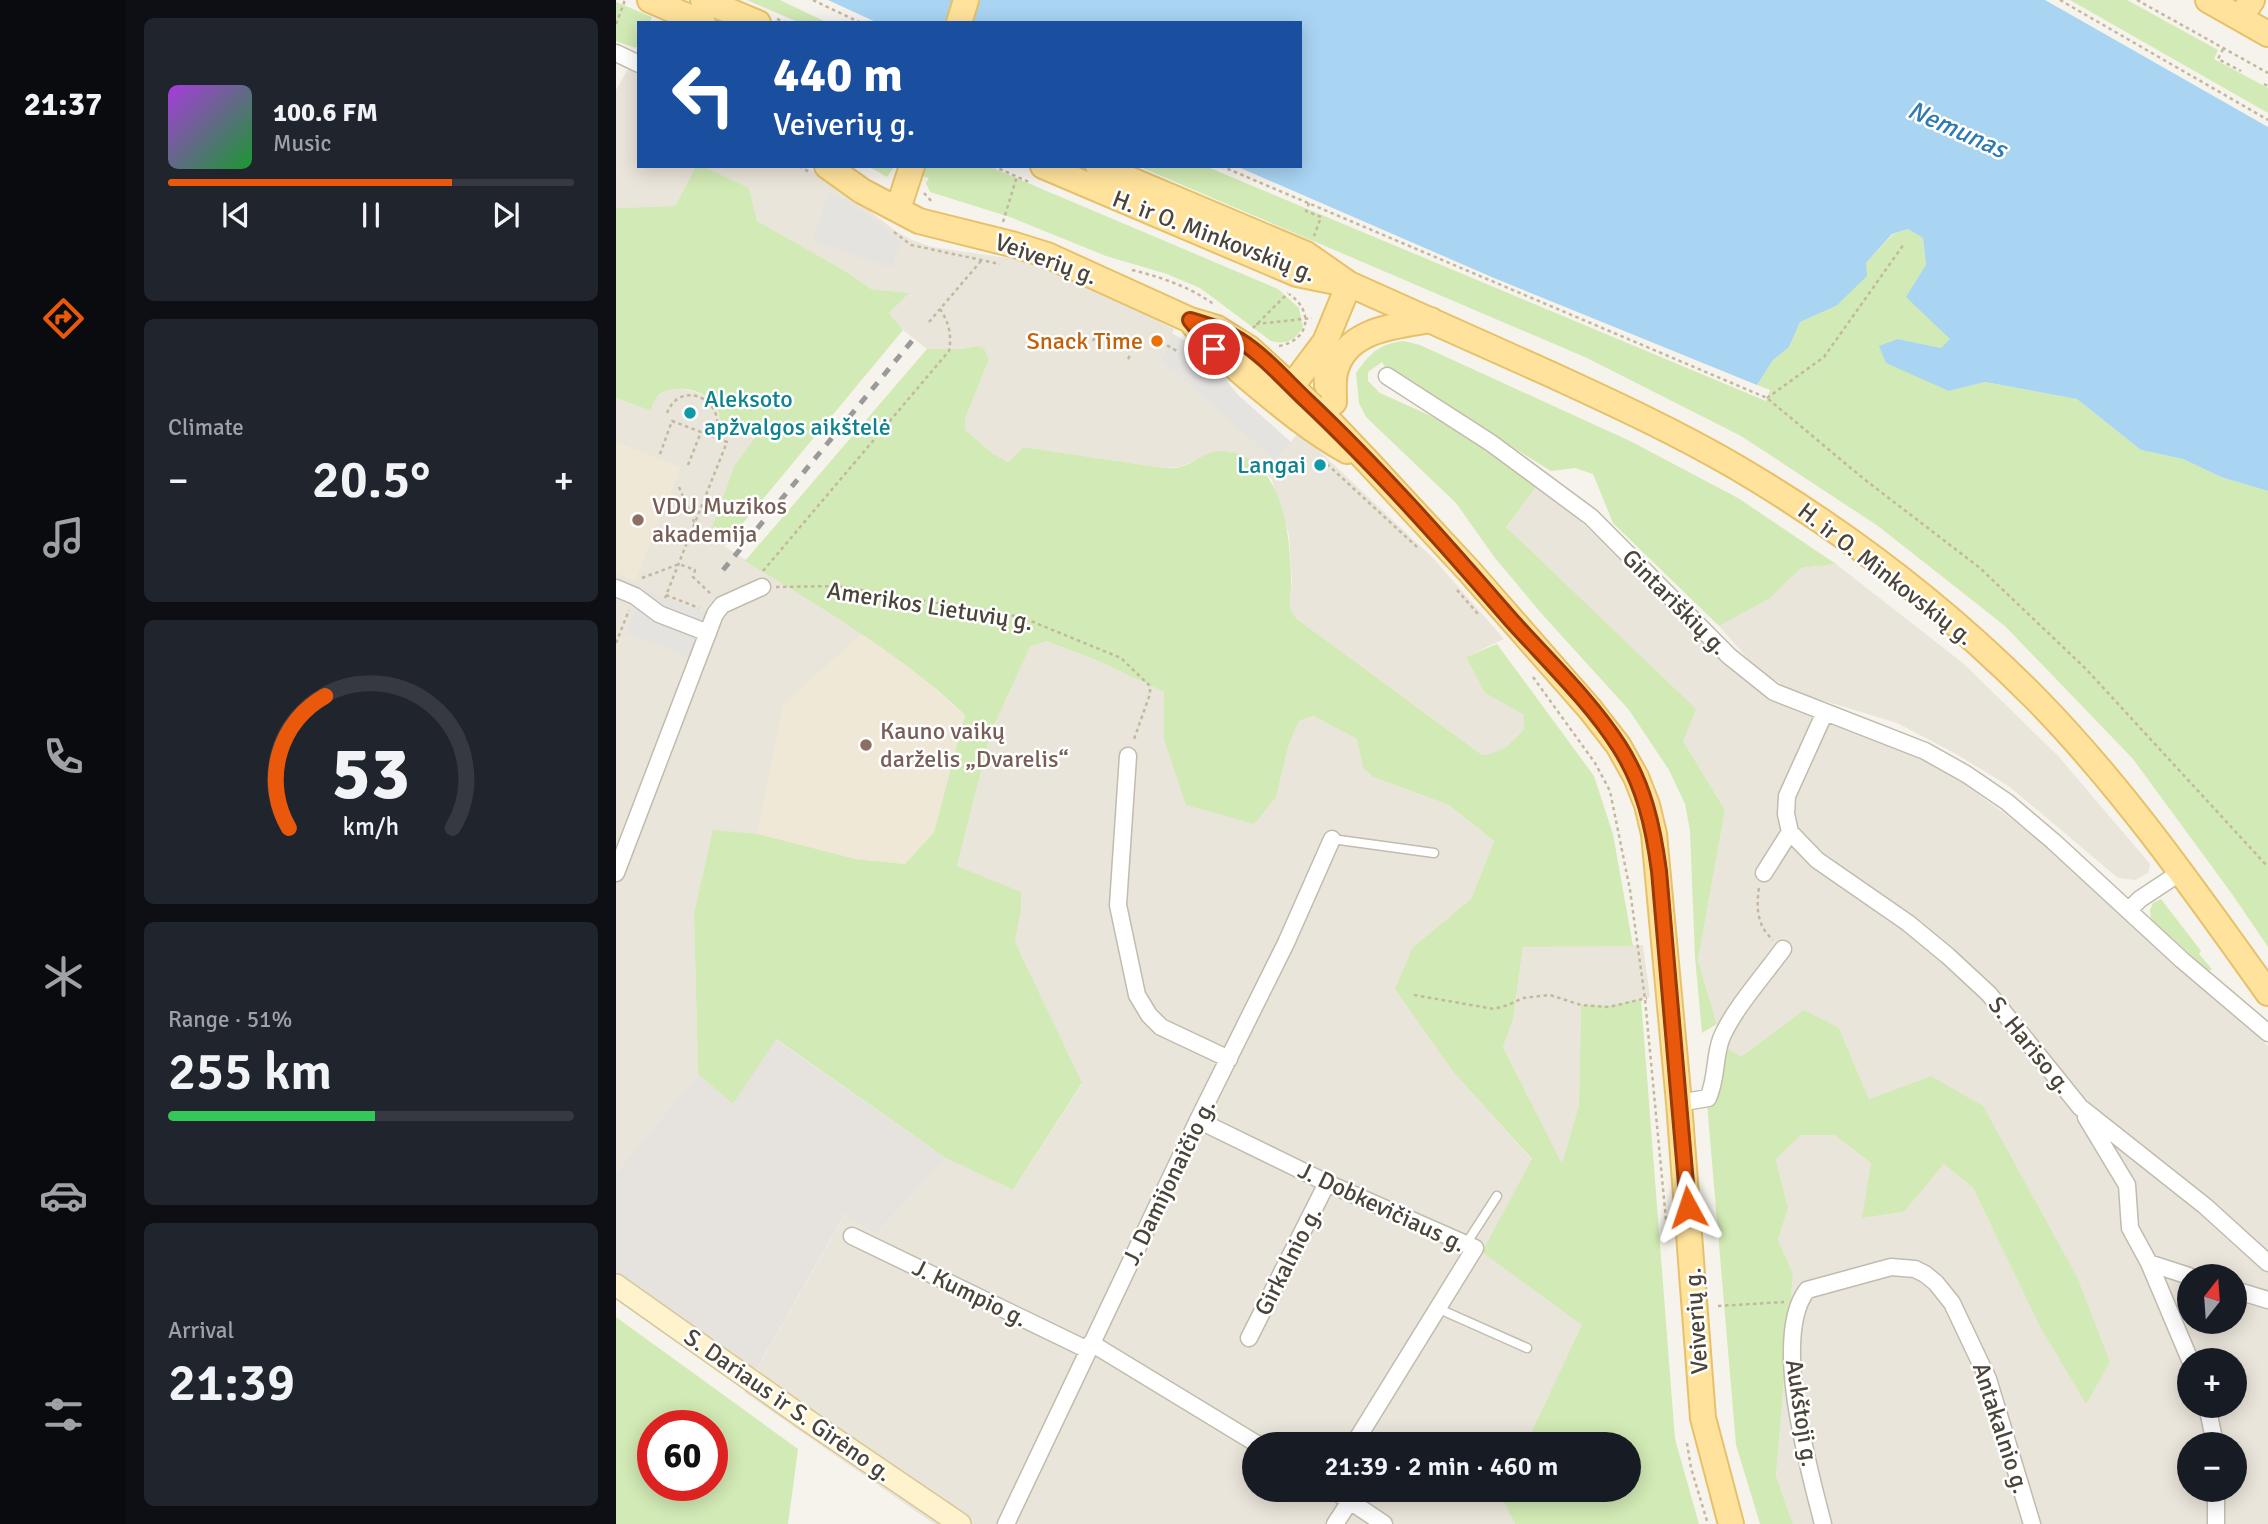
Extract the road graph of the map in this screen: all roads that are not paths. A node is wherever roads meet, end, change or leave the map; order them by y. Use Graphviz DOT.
graph roads {
  1 [pos="650,0"];
  2 [pos="704,0"];
  3 [pos="966,0"];
  4 [pos="2208,0"];
  5 [pos="2246,9"];
  6 [pos="688,15"];
  7 [pos="753,21"];
  8 [pos="960,21"];
  9 [pos="2268,34"];
  10 [pos="616,53"];
  11 [pos="637,63"];
  12 [pos="831,168"];
  13 [pos="1048,168"];
  14 [pos="1103,168"];
  15 [pos="910,172"];
  16 [pos="898,209"];
  17 [pos="1349,285"];
  18 [pos="1190,320"];
  19 [pos="1432,320"];
  20 [pos="1325,342"];
  21 [pos="1387,376"];
  22 [pos="1292,386"];
  23 [pos="1334,401"];
  24 [pos="1315,433"];
  25 [pos="1368,463"];
  26 [pos="762,579"];
  27 [pos="616,588"];
  28 [pos="708,633"];
  29 [pos="1825,712"];
  30 [pos="1128,756"];
  31 [pos="1790,832"];
  32 [pos="1332,839"];
  33 [pos="1434,853"];
  34 [pos="2181,872"];
  35 [pos="616,873"];
  36 [pos="1764,873"];
  37 [pos="2129,910"];
  38 [pos="1783,949"];
  39 [pos="2268,993"];
  40 [pos="2268,1033"];
  41 [pos="1229,1059"];
  42 [pos="1679,1103"];
  43 [pos="2080,1107"];
  44 [pos="1198,1120"];
  45 [pos="1327,1183"];
  46 [pos="1497,1195"];
  47 [pos="852,1236"];
  48 [pos="1466,1244"];
  49 [pos="2148,1263"];
  50 [pos="2268,1263"];
  51 [pos="2177,1272"];
  52 [pos="616,1285"];
  53 [pos="2247,1294"];
  54 [pos="2268,1300"];
  55 [pos="1798,1302"];
  56 [pos="1437,1308"];
  57 [pos="1249,1338"];
  58 [pos="1089,1347"];
  59 [pos="1527,1348"];
  60 [pos="2185,1348"];
  61 [pos="1361,1432"];
  62 [pos="1242,1435"];
  63 [pos="1349,1502"];
  64 [pos="1351,1502"];
  65 [pos="2216,1502"];
  66 [pos="960,1524"];
  67 [pos="1006,1524"];
  68 [pos="1335,1524"];
  69 [pos="1384,1524"];
  70 [pos="1731,1524"];
  71 [pos="1823,1524"];
  72 [pos="2032,1524"];
  73 [pos="2216,1524"];
  1 -- 6 [label="main road"];
  2 -- 7 [label="main road"];
  3 -- 8 [label="main road"];
  4 -- 5 [label="main road"];
  5 -- 9 [label="main road"];
  10 -- 11 [label="street"];
  12 -- 16 [label="main road, Veiverių g."];
  13 -- 17 [label="main road, H. ir O. Minkovskių g."];
  14 -- 17 [label="main road, H. ir O. Minkovskių g."];
  15 -- 16 [label="main road"];
  16 -- 18 [label="main road, Veiverių g."];
  17 -- 19 [label="main road, H. ir O. Minkovskių g."];
  17 -- 20 [label="main road"];
  18 -- 22 [label="main road, Veiverių g."];
  18 -- 24 [label="main road, Veiverių g."];
  19 -- 23 [label="main road"];
  19 -- 34 [label="main road, H. ir O. Minkovskių g."];
  20 -- 22 [label="main road"];
  20 -- 23 [label="main road"];
  21 -- 29 [label="street, Gintariškių g."];
  22 -- 24 [label="main road"];
  22 -- 25 [label="main road, Veiverių g."];
  23 -- 25 [label="main road"];
  24 -- 25 [label="main road, Veiverių g."];
  25 -- 42 [label="main road, Veiverių g."];
  26 -- 28 [label="street"];
  27 -- 28 [label="street"];
  28 -- 35 [label="street"];
  29 -- 31 [label="street"];
  29 -- 37 [label="street"];
  30 -- 41 [label="street"];
  31 -- 36 [label="street"];
  31 -- 43 [label="street, S. Hariso g."];
  32 -- 33 [label="lane"];
  32 -- 41 [label="street, J. Damijonaičio g."];
  34 -- 37 [label="street"];
  34 -- 39 [label="main road, H. ir O. Minkovskių g."];
  37 -- 40 [label="street"];
  38 -- 42 [label="street"];
  41 -- 44 [label="street, J. Damijonaičio g."];
  42 -- 70 [label="main road, Veiverių g."];
  43 -- 49 [label="street"];
  43 -- 50 [label="street, S. Hariso g."];
  44 -- 45 [label="street, J. Dobkevičiaus g."];
  44 -- 58 [label="street, J. Damijonaičio g."];
  45 -- 48 [label="street, J. Dobkevičiaus g."];
  45 -- 57 [label="street, Girkalnio g."];
  46 -- 48 [label="lane"];
  47 -- 58 [label="street, J. Kumpio g."];
  48 -- 56 [label="street, J. Dobkevičiaus g."];
  49 -- 51 [label="street"];
  49 -- 60 [label="street"];
  52 -- 66 [label="street, S. Dariaus ir S. Girėno g."];
  53 -- 54 [label="street"];
  55 -- 71 [label="street, Aukštoji g."];
  55 -- 72 [label="street, Antakalnio g."];
  56 -- 59 [label="lane"];
  56 -- 61 [label="street, J. Dobkevičiaus g."];
  58 -- 62 [label="street, J. Kumpio g."];
  58 -- 67 [label="street, J. Damijonaičio g."];
  63 -- 68 [label="street"];
  64 -- 69 [label="street"];
  65 -- 73 [label="street"];
}
